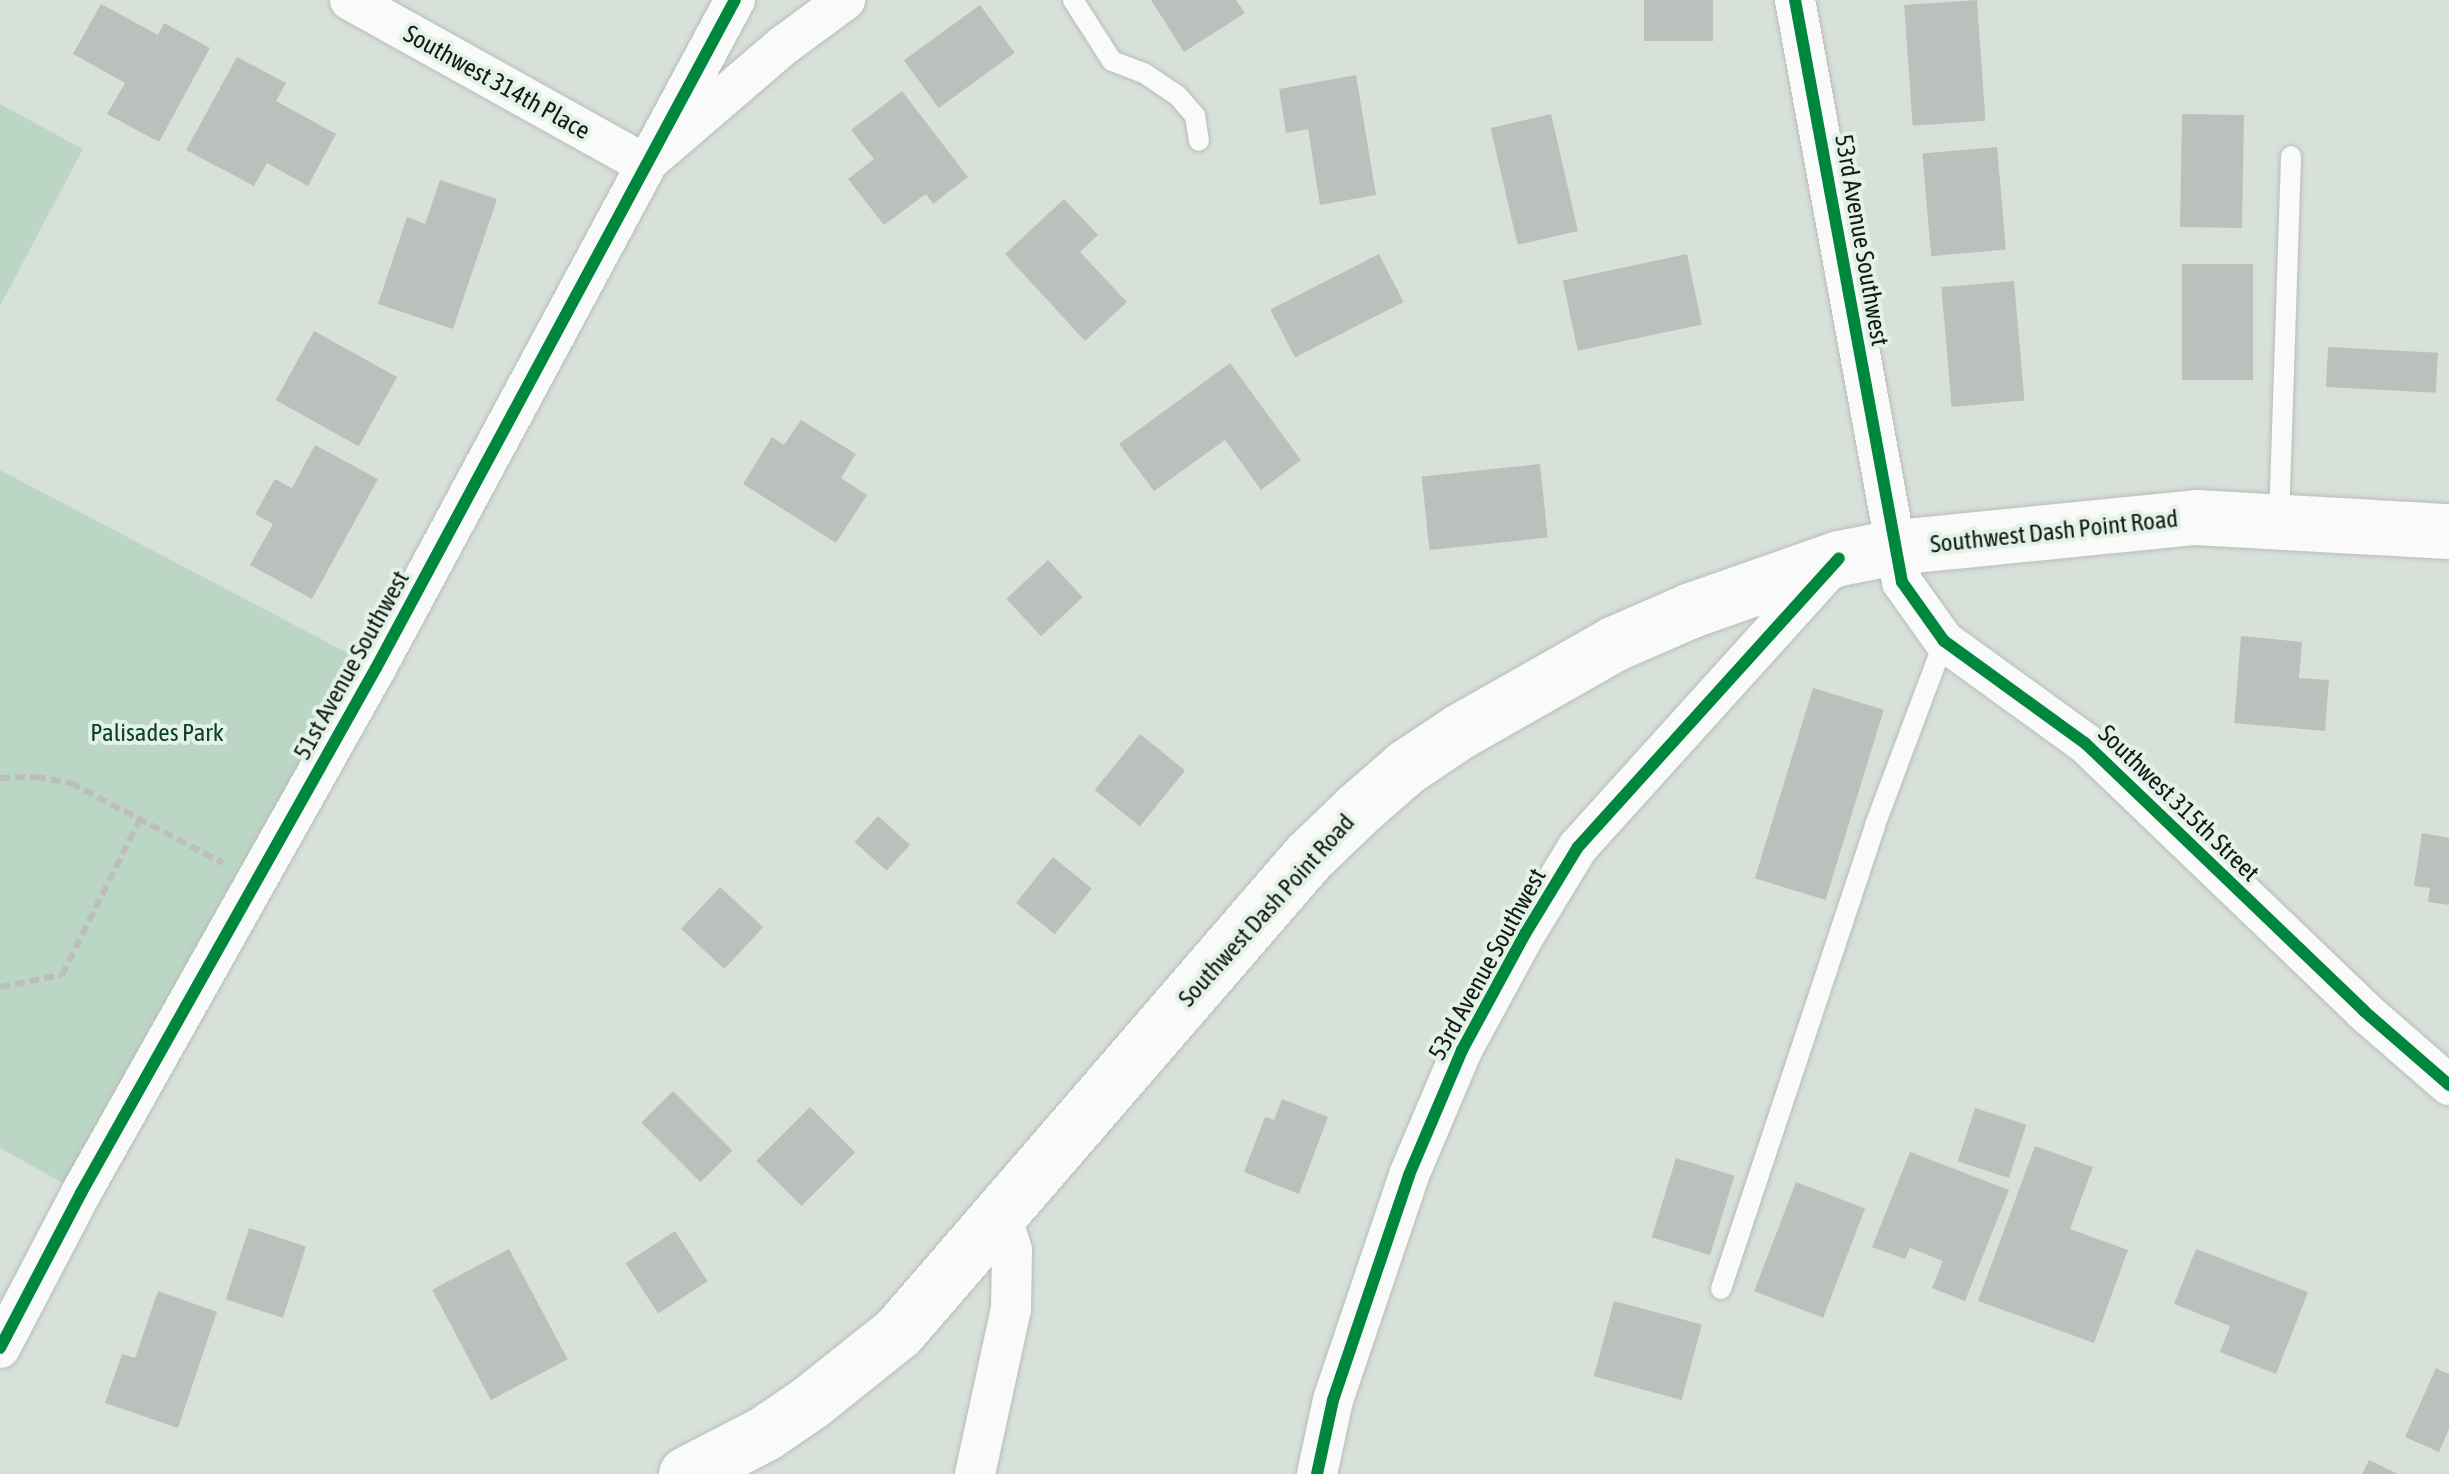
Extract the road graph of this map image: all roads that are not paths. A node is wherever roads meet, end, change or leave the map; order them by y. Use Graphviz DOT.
graph roads {
  1 [pos="350,0"];
  2 [pos="735,0"];
  3 [pos="845,0"];
  4 [pos="1073,0"];
  5 [pos="1795,0"];
  6 [pos="1198,141"];
  7 [pos="2291,156"];
  8 [pos="645,164"];
  9 [pos="2279,522"];
  10 [pos="2449,530"];
  11 [pos="1895,547"];
  12 [pos="1839,558"];
  13 [pos="1944,641"];
  14 [pos="2449,1085"];
  15 [pos="1000,1213"];
  16 [pos="1721,1288"];
  17 [pos="0,1348"];
  18 [pos="686,1474"];
  19 [pos="975,1474"];
  20 [pos="1317,1474"];
  1 -- 8 [label="street, Southwest 314th Place"];
  2 -- 8 [label="street, 51st Avenue Southwest"];
  3 -- 8 [label="street"];
  4 -- 6 [label="lane"];
  5 -- 11 [label="street, 53rd Avenue Southwest"];
  7 -- 9 [label="lane"];
  8 -- 17 [label="street, 51st Avenue Southwest"];
  9 -- 10 [label="main road, Southwest Dash Point Road"];
  9 -- 11 [label="main road, Southwest Dash Point Road"];
  11 -- 12 [label="main road, Southwest Dash Point Road"];
  11 -- 13 [label="street, Southwest 315th Street"];
  12 -- 15 [label="main road, Southwest Dash Point Road"];
  12 -- 20 [label="street, 53rd Avenue Southwest"];
  13 -- 14 [label="street, Southwest 315th Street"];
  13 -- 16 [label="lane"];
  15 -- 18 [label="main road, Southwest Dash Point Road"];
  15 -- 19 [label="street"];
}
